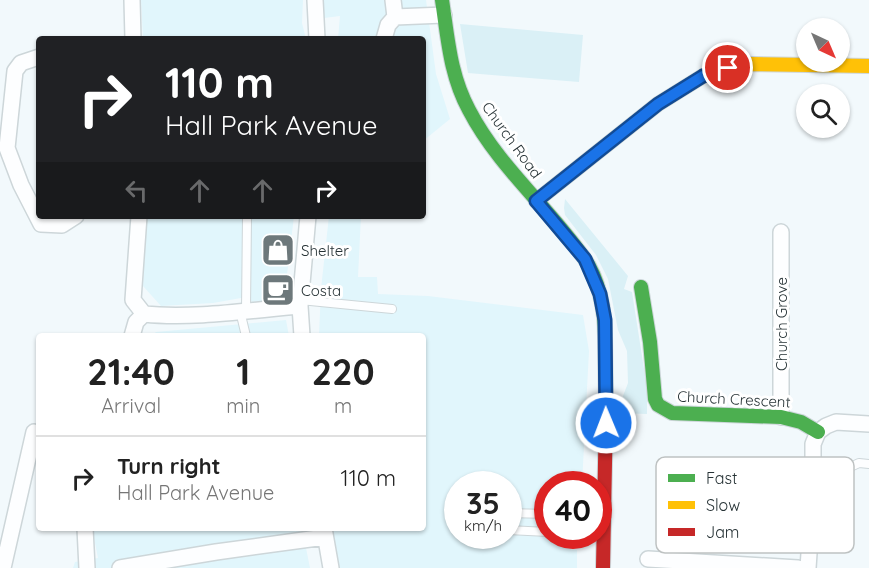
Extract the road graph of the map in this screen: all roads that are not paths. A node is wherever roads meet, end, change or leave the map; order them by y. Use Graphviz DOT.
graph roads {
  1 [pos="132,0"];
  2 [pos="315,0"];
  3 [pos="393,0"];
  4 [pos="443,8"];
  5 [pos="395,17"];
  6 [pos="133,36"];
  7 [pos="318,36"];
  8 [pos="385,36"];
  9 [pos="36,58"];
  10 [pos="869,66"];
  11 [pos="536,201"];
  12 [pos="36,214"];
  13 [pos="38,219"];
  14 [pos="71,219"];
  15 [pos="138,219"];
  16 [pos="247,219"];
  17 [pos="308,219"];
  18 [pos="781,232"];
  19 [pos="641,287"];
  20 [pos="300,303"];
  21 [pos="392,309"];
  22 [pos="243,311"];
  23 [pos="144,314"];
  24 [pos="133,333"];
  25 [pos="246,333"];
  26 [pos="302,333"];
  27 [pos="781,417"];
  28 [pos="869,424"];
  29 [pos="34,432"];
  30 [pos="816,438"];
  31 [pos="815,457"];
  32 [pos="869,464"];
  33 [pos="854,465"];
  34 [pos="603,471"];
  35 [pos="85,531"];
  36 [pos="324,532"];
  37 [pos="602,549"];
  38 [pos="809,553"];
  39 [pos="648,559"];
  40 [pos="690,565"];
  41 [pos="3,568"];
  42 [pos="87,568"];
  43 [pos="120,568"];
  44 [pos="331,568"];
  45 [pos="603,568"];
  46 [pos="798,568"];
  47 [pos="808,568"];
  1 -- 6 [label="street"];
  2 -- 7 [label="street"];
  3 -- 5 [label="street"];
  4 -- 5 [label="street"];
  4 -- 11 [label="street, Church Road"];
  5 -- 8 [label="street"];
  9 -- 12 [label="street"];
  10 -- 11 [label="street"];
  11 -- 34 [label="street, Church Road"];
  13 -- 14 [label="street"];
  15 -- 23 [label="street"];
  16 -- 22 [label="lane"];
  17 -- 20 [label="street"];
  18 -- 27 [label="street, Church Grove"];
  19 -- 27 [label="street, Church Crescent"];
  20 -- 21 [label="lane"];
  20 -- 22 [label="street"];
  20 -- 26 [label="street"];
  22 -- 23 [label="street"];
  22 -- 25 [label="lane"];
  23 -- 24 [label="street"];
  27 -- 30 [label="street, Church Crescent"];
  28 -- 30 [label="street"];
  29 -- 41 [label="street"];
  30 -- 31 [label="street"];
  32 -- 33 [label="lane"];
  35 -- 42 [label="street"];
  36 -- 43 [label="street"];
  36 -- 44 [label="street"];
  37 -- 45 [label="street, Church Road"];
  38 -- 47 [label="street"];
  39 -- 40 [label="street"];
  40 -- 46 [label="street"];
}
